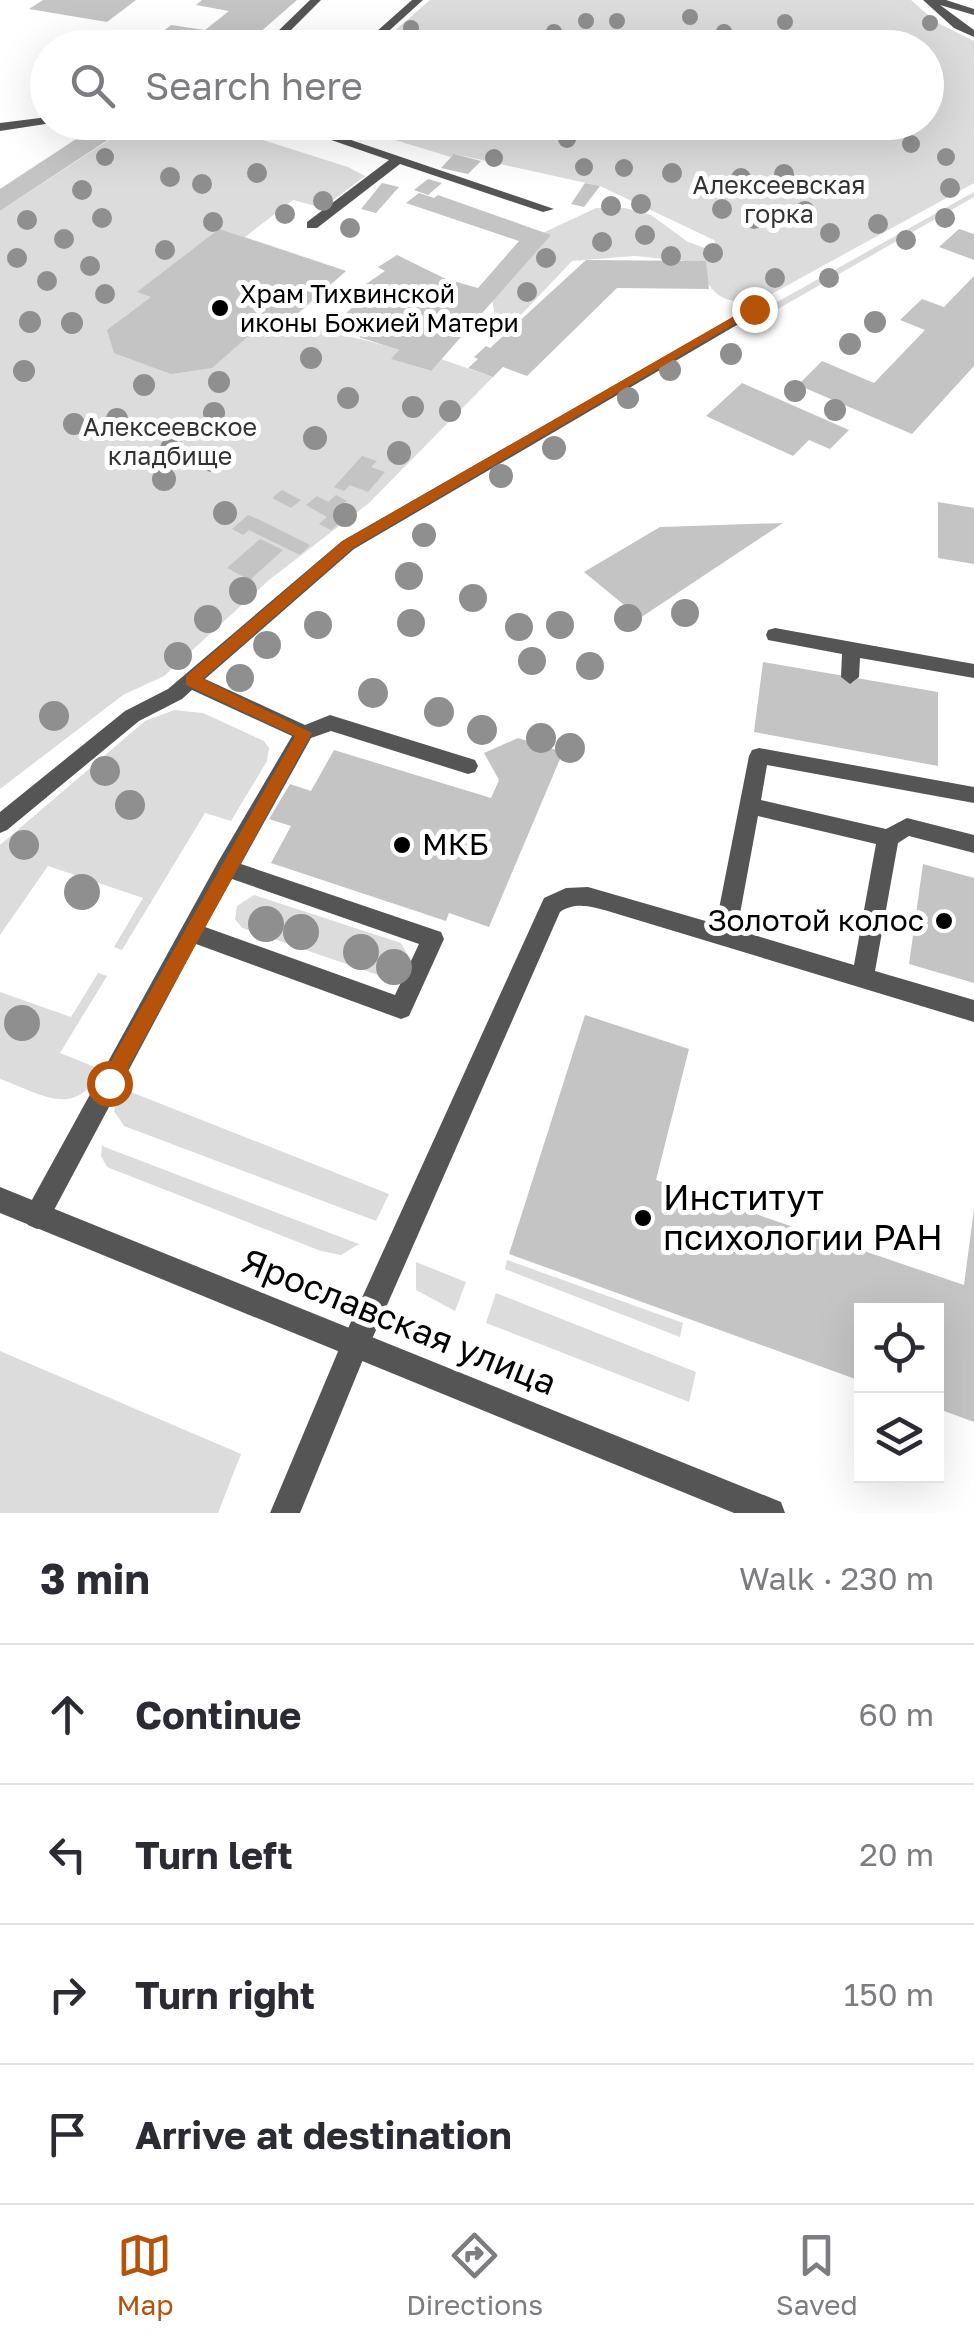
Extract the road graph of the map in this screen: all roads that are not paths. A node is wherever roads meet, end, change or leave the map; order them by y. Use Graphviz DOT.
graph roads {
  1 [pos="316,0"];
  2 [pos="418,0"];
  3 [pos="928,0"];
  4 [pos="936,0"];
  5 [pos="974,12"];
  6 [pos="943,14"];
  7 [pos="974,24"];
  8 [pos="283,30"];
  9 [pos="384,30"];
  10 [pos="974,34"];
  11 [pos="30,123"];
  12 [pos="0,127"];
  13 [pos="336,140"];
  14 [pos="396,161"];
  15 [pos="548,209"];
  16 [pos="312,226"];
  17 [pos="754,309"];
  18 [pos="775,635"];
  19 [pos="850,677"];
  20 [pos="191,680"];
  21 [pos="304,733"];
  22 [pos="468,766"];
  23 [pos="974,795"];
  24 [pos="751,806"];
  25 [pos="0,824"];
  26 [pos="888,838"];
  27 [pos="974,844"];
  28 [pos="226,868"];
  29 [pos="191,932"];
  30 [pos="725,936"];
  31 [pos="863,978"];
  32 [pos="974,1011"];
  33 [pos="0,1200"];
  34 [pos="38,1216"];
  35 [pos="355,1345"];
  36 [pos="285,1513"];
  37 [pos="770,1513"];
  1 -- 8 [label="street"];
  2 -- 9 [label="street"];
  3 -- 6 [label="street"];
  4 -- 5 [label="street"];
  6 -- 7 [label="street"];
  6 -- 10 [label="street"];
  11 -- 12 [label="street"];
  13 -- 14 [label="street"];
  14 -- 15 [label="street"];
  14 -- 16 [label="street"];
  17 -- 20 [label="street"];
  18 -- 19 [label="street"];
  20 -- 21 [label="street"];
  20 -- 25 [label="street"];
  21 -- 22 [label="street"];
  21 -- 28 [label="street"];
  23 -- 24 [label="street"];
  24 -- 26 [label="street"];
  24 -- 30 [label="street"];
  26 -- 27 [label="street"];
  26 -- 31 [label="street"];
  28 -- 29 [label="street"];
  28 -- 29 [label="street"];
  29 -- 34 [label="street"];
  30 -- 31 [label="street"];
  30 -- 35 [label="street"];
  31 -- 32 [label="street"];
  33 -- 34 [label="street, Ярославская улица"];
  34 -- 35 [label="street, Ярославская улица"];
  35 -- 36 [label="street"];
  35 -- 37 [label="street, Ярославская улица"];
}
